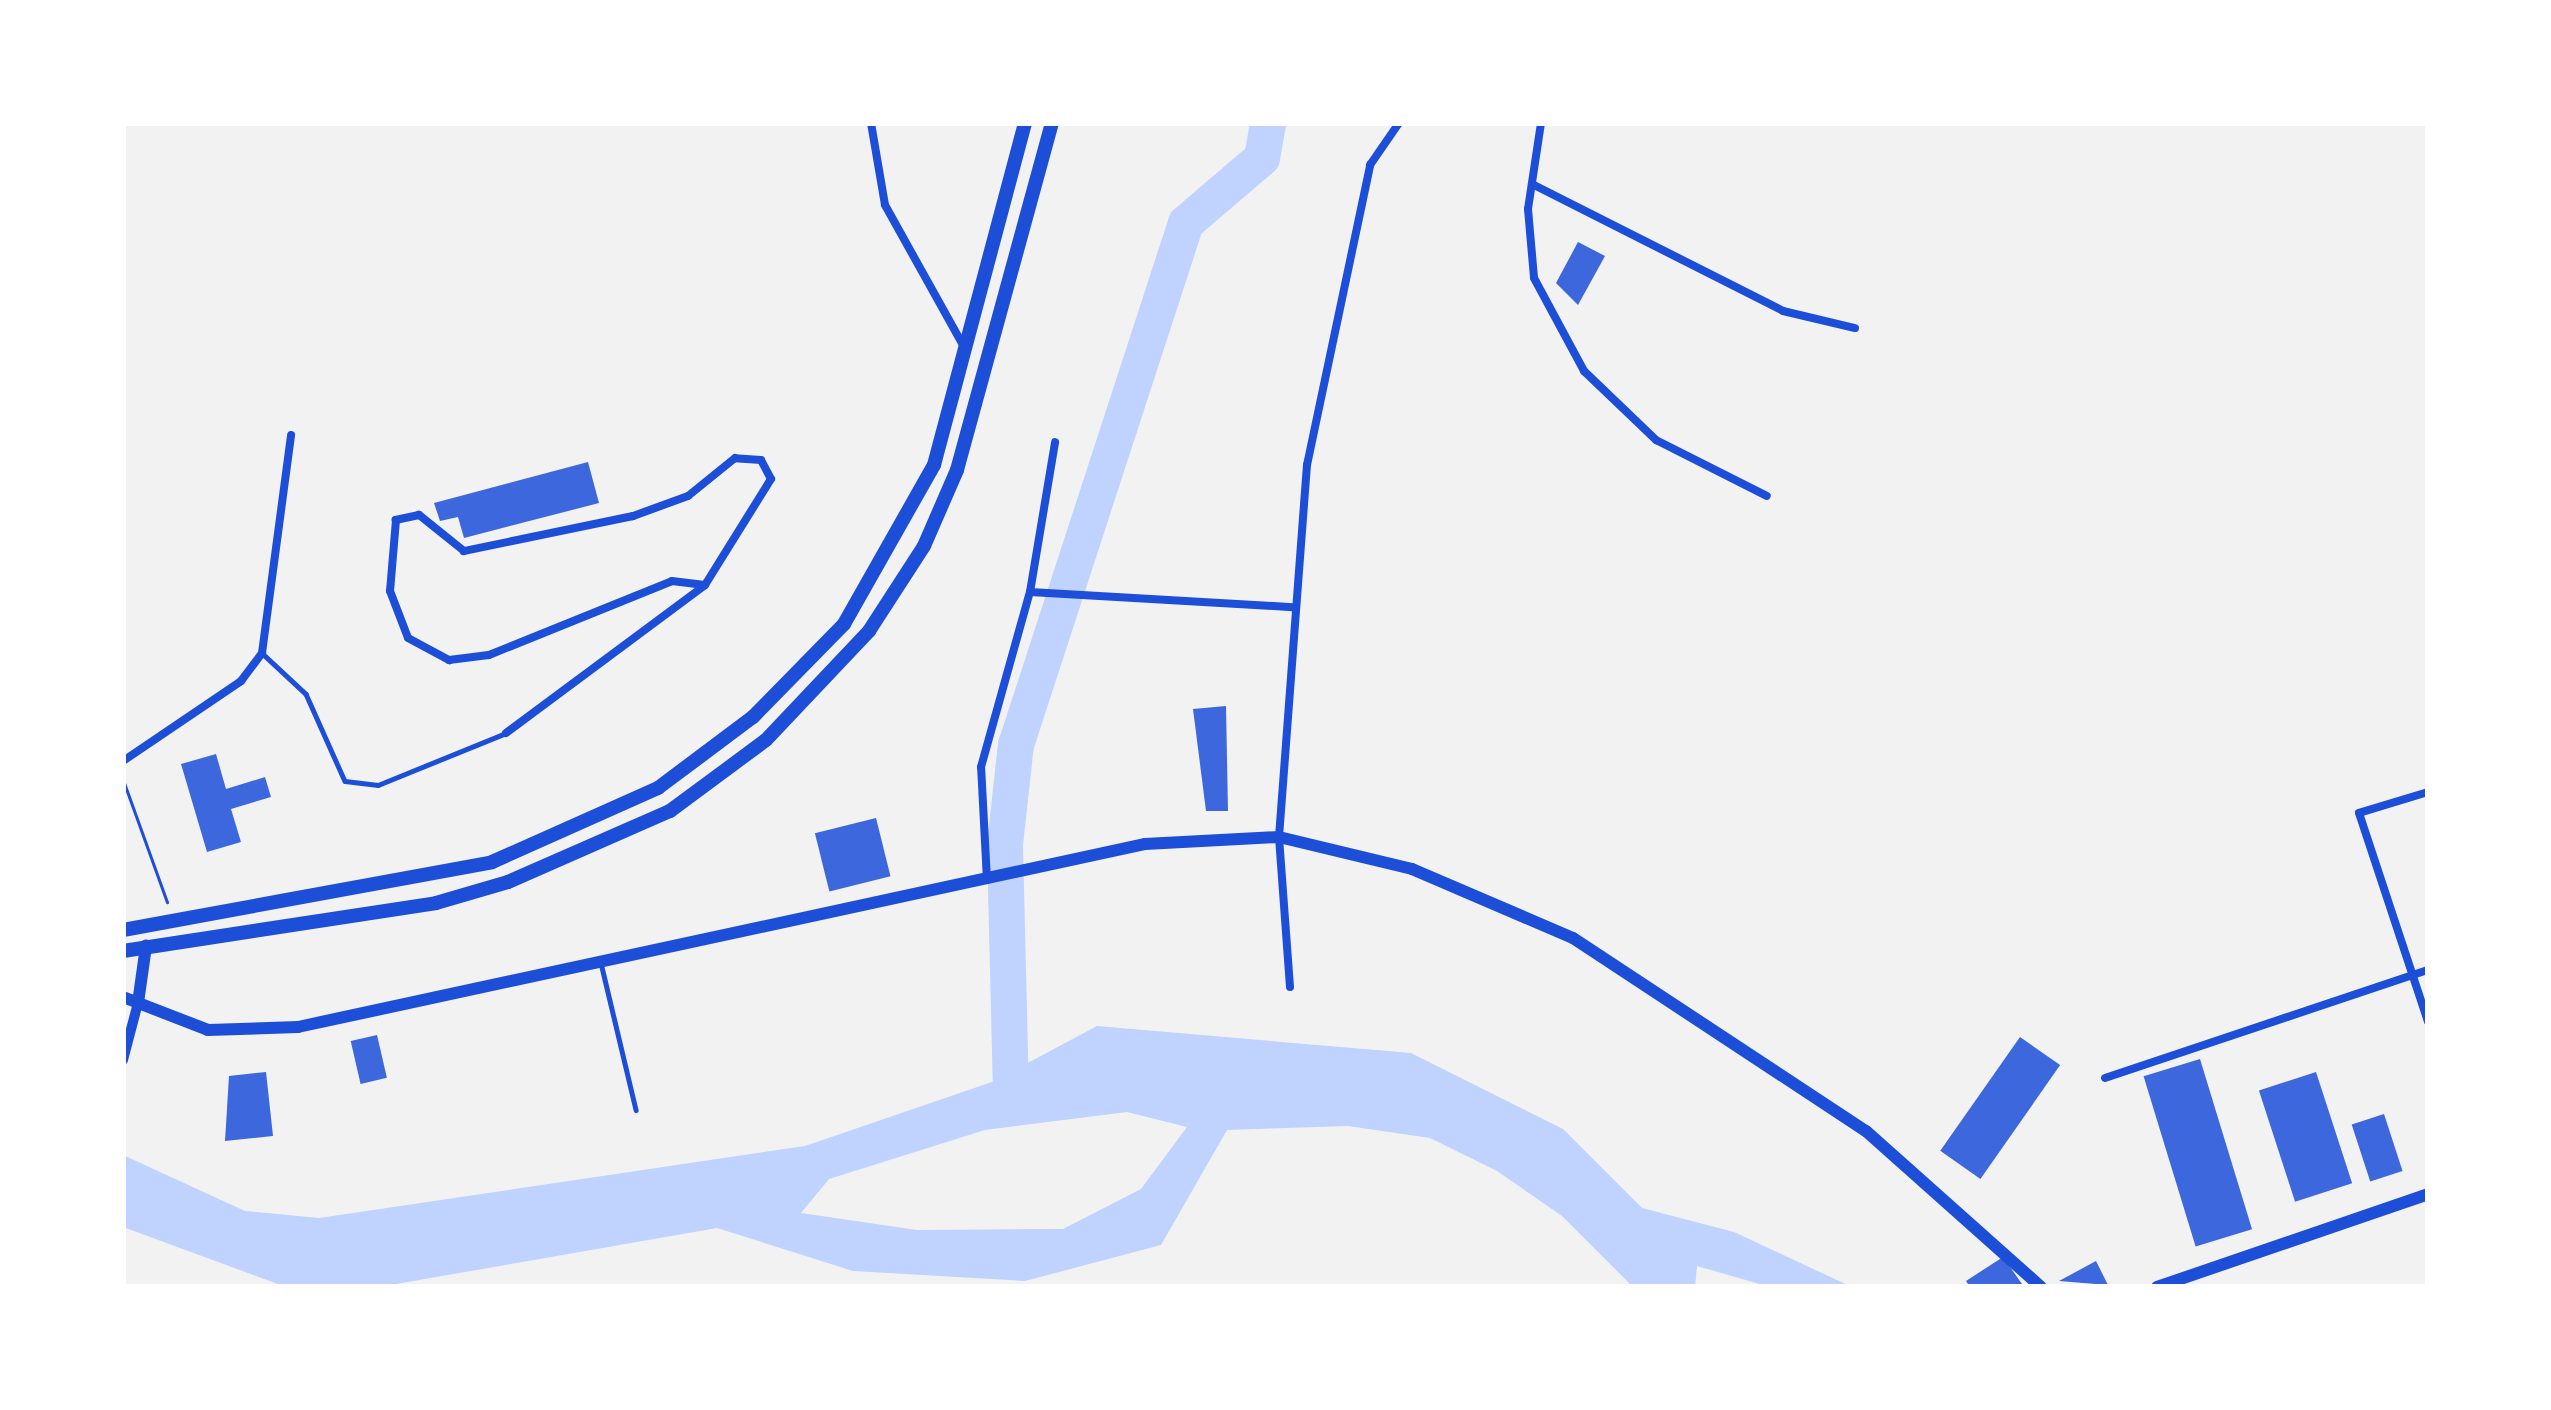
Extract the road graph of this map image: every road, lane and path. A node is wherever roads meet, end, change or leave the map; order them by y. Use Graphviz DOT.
graph roads {
  1 [pos="871,123"];
  2 [pos="1025,123"];
  3 [pos="1052,123"];
  4 [pos="1399,123"];
  5 [pos="1541,123"];
  6 [pos="1532,184"];
  7 [pos="1856,328"];
  8 [pos="968,358"];
  9 [pos="291,435"];
  10 [pos="1055,442"];
  11 [pos="1767,496"];
  12 [pos="705,585"];
  13 [pos="1030,592"];
  14 [pos="1293,607"];
  15 [pos="262,653"];
  16 [pos="506,733"];
  17 [pos="123,761"];
  18 [pos="123,780"];
  19 [pos="2428,792"];
  20 [pos="1279,837"];
  21 [pos="989,879"];
  22 [pos="173,920"];
  23 [pos="149,924"];
  24 [pos="123,929"];
  25 [pos="146,946"];
  26 [pos="123,951"];
  27 [pos="602,967"];
  28 [pos="2428,970"];
  29 [pos="2412,975"];
  30 [pos="1290,987"];
  31 [pos="123,997"];
  32 [pos="138,1003"];
  33 [pos="2428,1022"];
  34 [pos="123,1060"];
  35 [pos="2105,1078"];
  36 [pos="636,1110"];
  37 [pos="2428,1193"];
  38 [pos="2039,1286"];
  39 [pos="2157,1287"];
  1 -- 8 [label="street"];
  2 -- 8 [label="main road"];
  3 -- 25 [label="main road"];
  4 -- 14 [label="street"];
  5 -- 6 [label="street"];
  6 -- 7 [label="street"];
  6 -- 11 [label="street"];
  8 -- 22 [label="main road"];
  9 -- 15 [label="street"];
  10 -- 13 [label="street"];
  12 -- 12 [label="street"];
  12 -- 16 [label="street"];
  13 -- 14 [label="street"];
  13 -- 21 [label="street"];
  14 -- 20 [label="street"];
  15 -- 16 [label="lane"];
  15 -- 17 [label="street"];
  18 -- 22 [label="path"];
  19 -- 29 [label="street"];
  20 -- 21 [label="main road"];
  20 -- 30 [label="street"];
  20 -- 38 [label="main road"];
  21 -- 27 [label="main road"];
  22 -- 23 [label="main road"];
  23 -- 24 [label="main road"];
  23 -- 25 [label="main road"];
  25 -- 26 [label="main road"];
  25 -- 32 [label="main road"];
  27 -- 32 [label="main road"];
  27 -- 36 [label="lane"];
  28 -- 29 [label="street"];
  29 -- 33 [label="street"];
  29 -- 35 [label="street"];
  31 -- 32 [label="main road"];
  32 -- 34 [label="street"];
  37 -- 39 [label="main road"];
}
